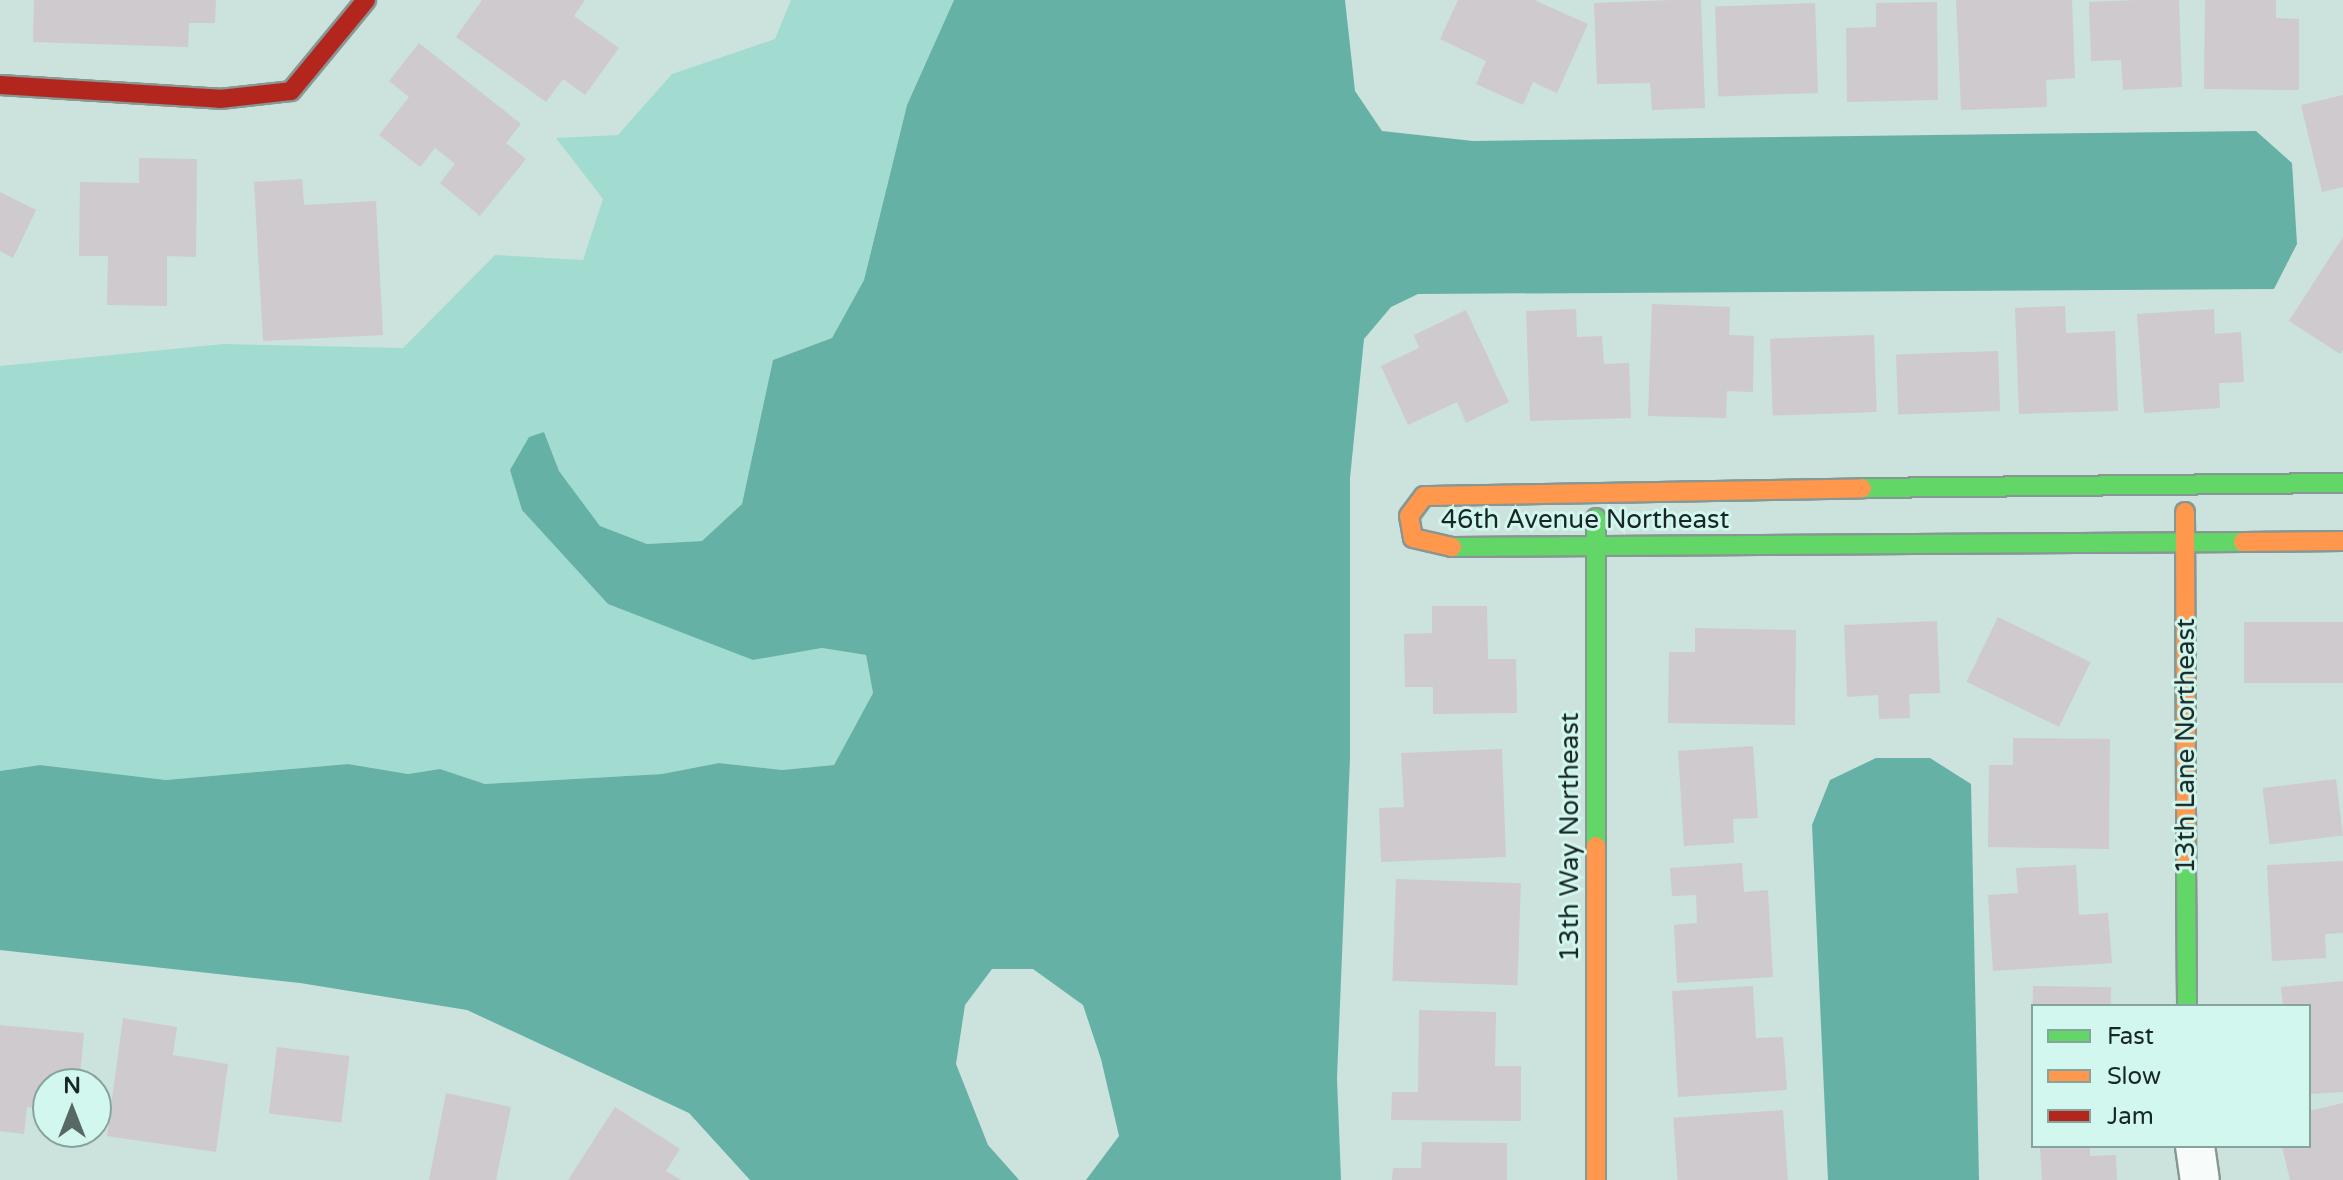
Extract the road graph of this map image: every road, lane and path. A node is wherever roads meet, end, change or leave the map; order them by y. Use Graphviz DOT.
graph roads {
  1 [pos="366,0"];
  2 [pos="0,85"];
  3 [pos="2343,483"];
  4 [pos="2184,485"];
  5 [pos="1596,493"];
  6 [pos="2343,541"];
  7 [pos="2185,543"];
  8 [pos="1596,548"];
  9 [pos="2187,1004"];
  10 [pos="2195,1148"];
  11 [pos="1596,1180"];
  12 [pos="2200,1180"];
  1 -- 2 [label="street"];
  3 -- 4 [label="street, 46th Avenue Northeast"];
  4 -- 5 [label="street, 46th Avenue Northeast"];
  4 -- 7 [label="street, 13th Lane Northeast"];
  5 -- 8 [label="street, 13th Way Northeast"];
  5 -- 8 [label="street, 46th Avenue Northeast"];
  6 -- 7 [label="street, 46th Avenue Northeast"];
  7 -- 8 [label="street, 46th Avenue Northeast"];
  7 -- 9 [label="street, 13th Lane Northeast"];
  8 -- 11 [label="street, 13th Way Northeast"];
  10 -- 12 [label="street"];
}
